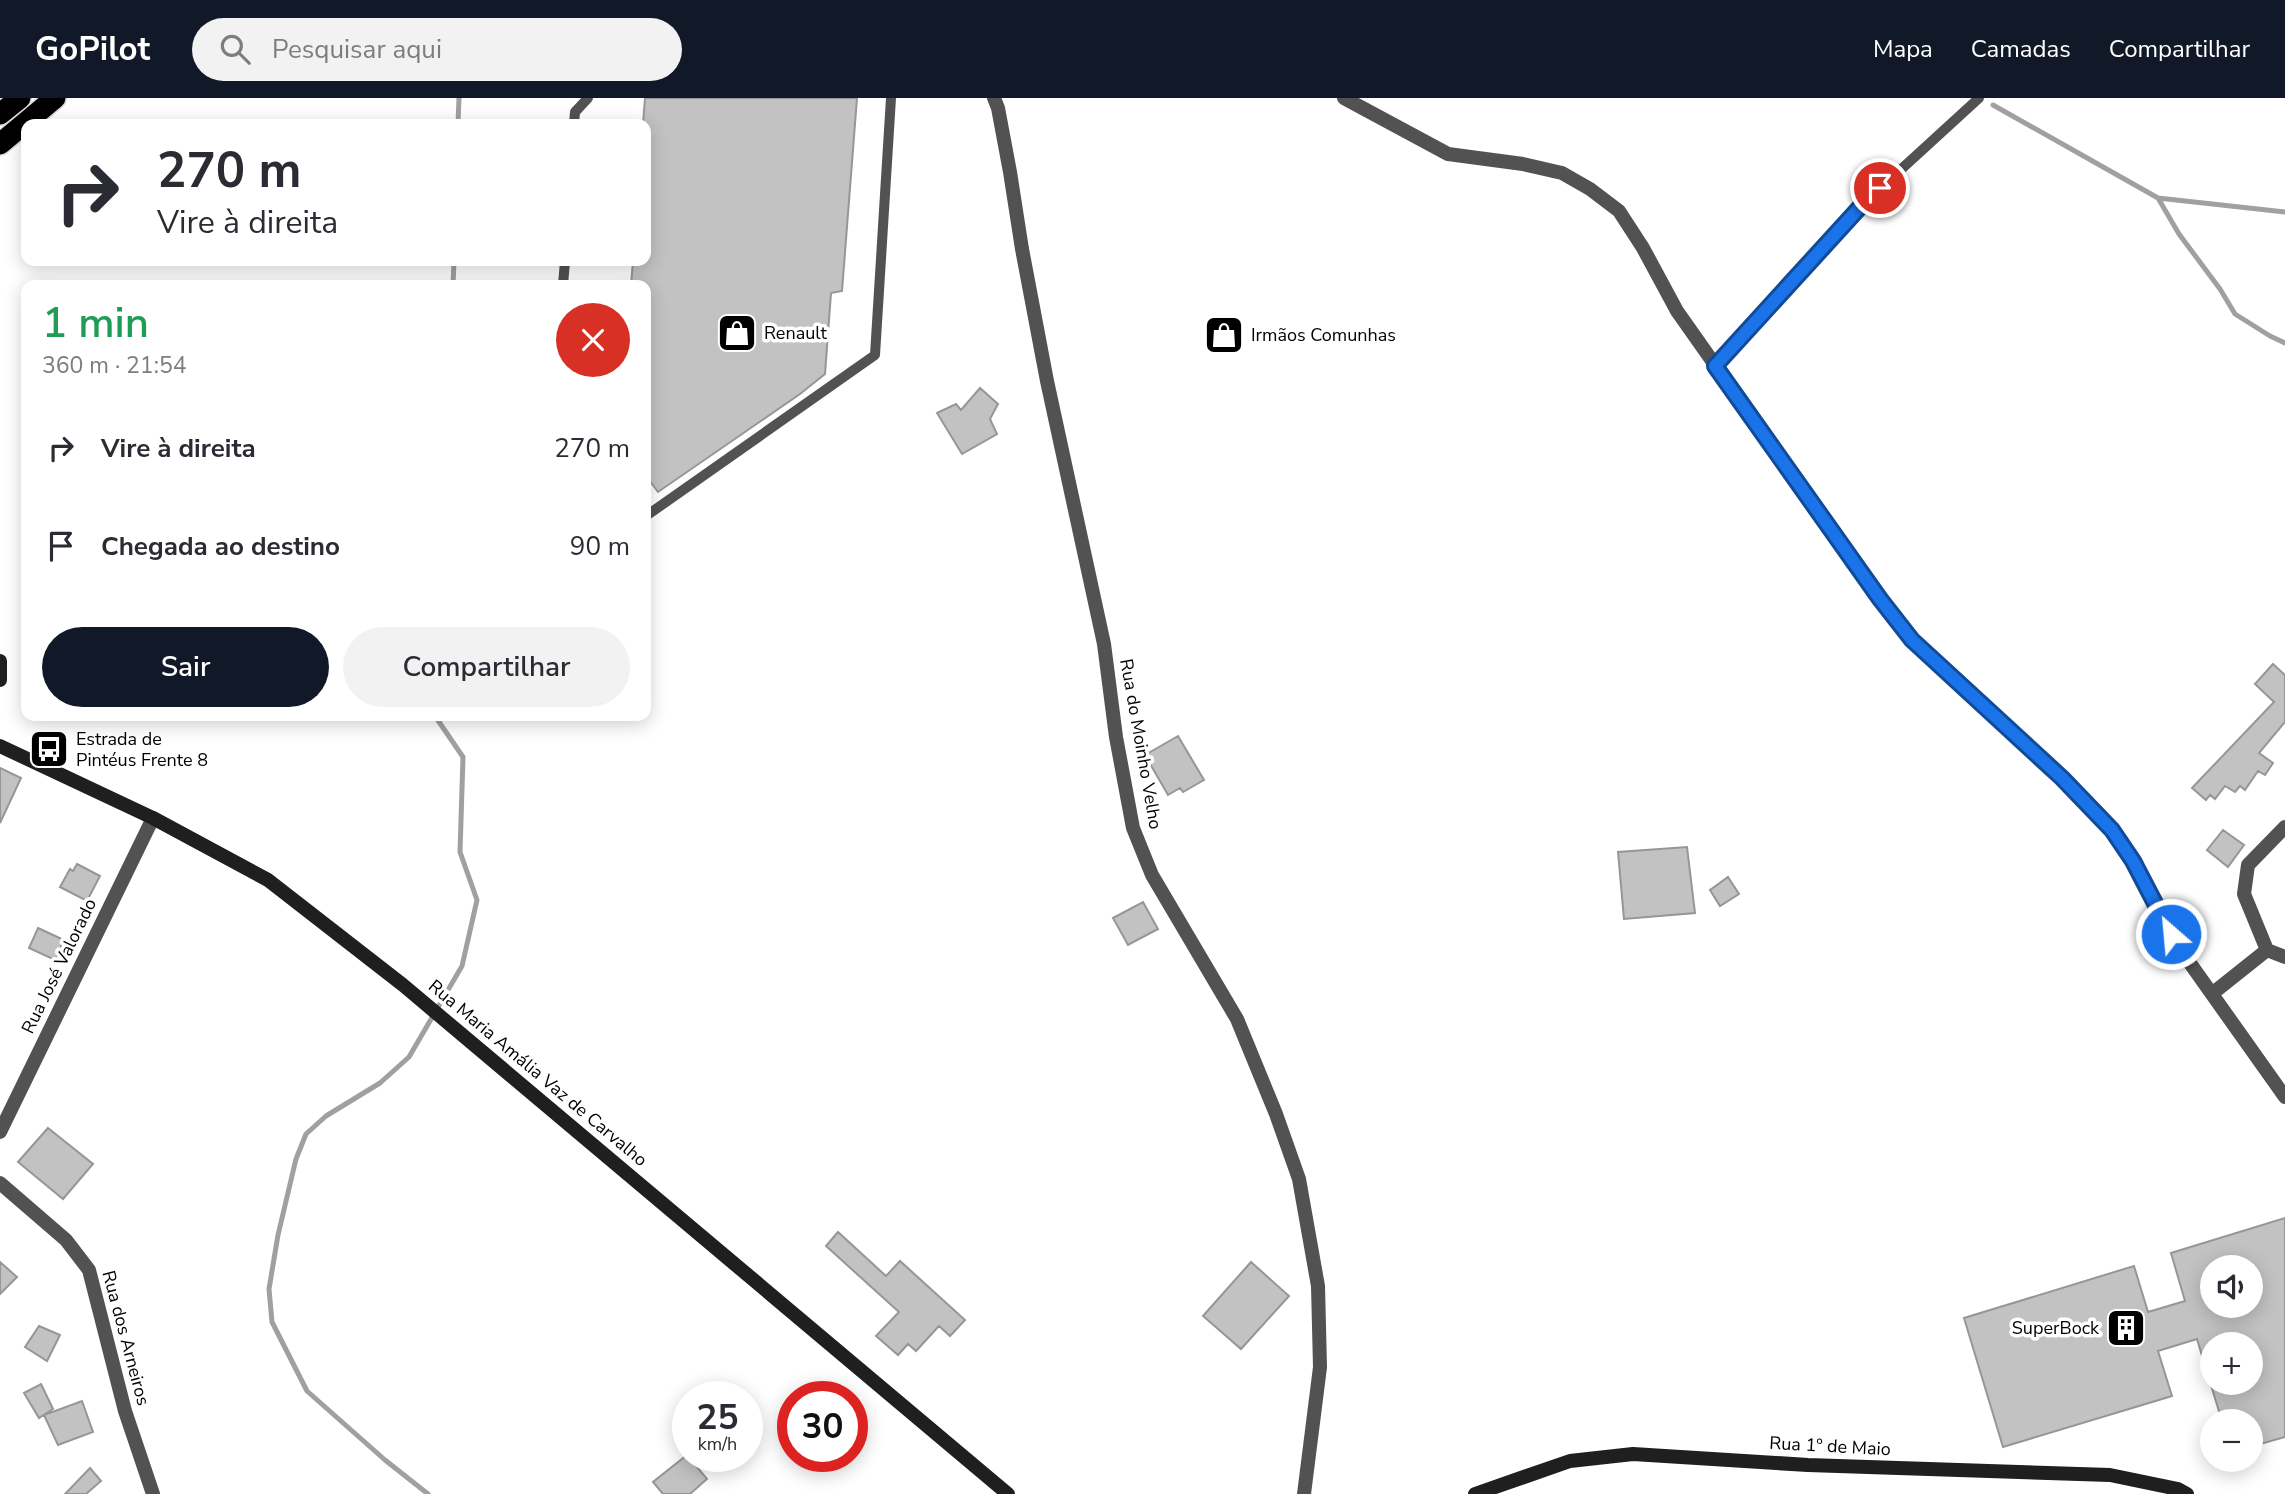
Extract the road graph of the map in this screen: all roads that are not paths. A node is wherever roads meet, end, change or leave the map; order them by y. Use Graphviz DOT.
graph roads {
  1 [pos="20,98"];
  2 [pos="55,98"];
  3 [pos="588,98"];
  4 [pos="891,98"];
  5 [pos="994,98"];
  6 [pos="1344,98"];
  7 [pos="1979,98"];
  8 [pos="0,114"];
  9 [pos="30,119"];
  10 [pos="574,119"];
  11 [pos="21,126"];
  12 [pos="0,144"];
  13 [pos="1715,366"];
  14 [pos="651,512"];
  15 [pos="0,661"];
  16 [pos="0,680"];
  17 [pos="0,746"];
  18 [pos="153,818"];
  19 [pos="2285,827"];
  20 [pos="2267,950"];
  21 [pos="2285,957"];
  22 [pos="2213,993"];
  23 [pos="2283,1089"];
  24 [pos="0,1132"];
  25 [pos="0,1183"];
  26 [pos="153,1494"];
  27 [pos="1008,1494"];
  28 [pos="1304,1494"];
  29 [pos="1475,1494"];
  30 [pos="2187,1494"];
  1 -- 8 [label="highway"];
  2 -- 9 [label="highway"];
  3 -- 10 [label="lane"];
  4 -- 14 [label="lane"];
  5 -- 28 [label="street, Rua do Moinho Velho"];
  6 -- 13 [label="street"];
  7 -- 13 [label="lane"];
  11 -- 12 [label="highway"];
  13 -- 22 [label="street"];
  15 -- 16 [label="street"];
  17 -- 18 [label="street, Rua Maria Amália Vaz de Carvalho"];
  18 -- 24 [label="street, Rua José Valorado"];
  18 -- 27 [label="street, Rua Maria Amália Vaz de Carvalho"];
  19 -- 20 [label="street"];
  20 -- 21 [label="street"];
  20 -- 22 [label="street"];
  22 -- 23 [label="street"];
  25 -- 26 [label="street, Rua dos Arneiros"];
  29 -- 30 [label="street, Rua 1º de Maio"];
}
